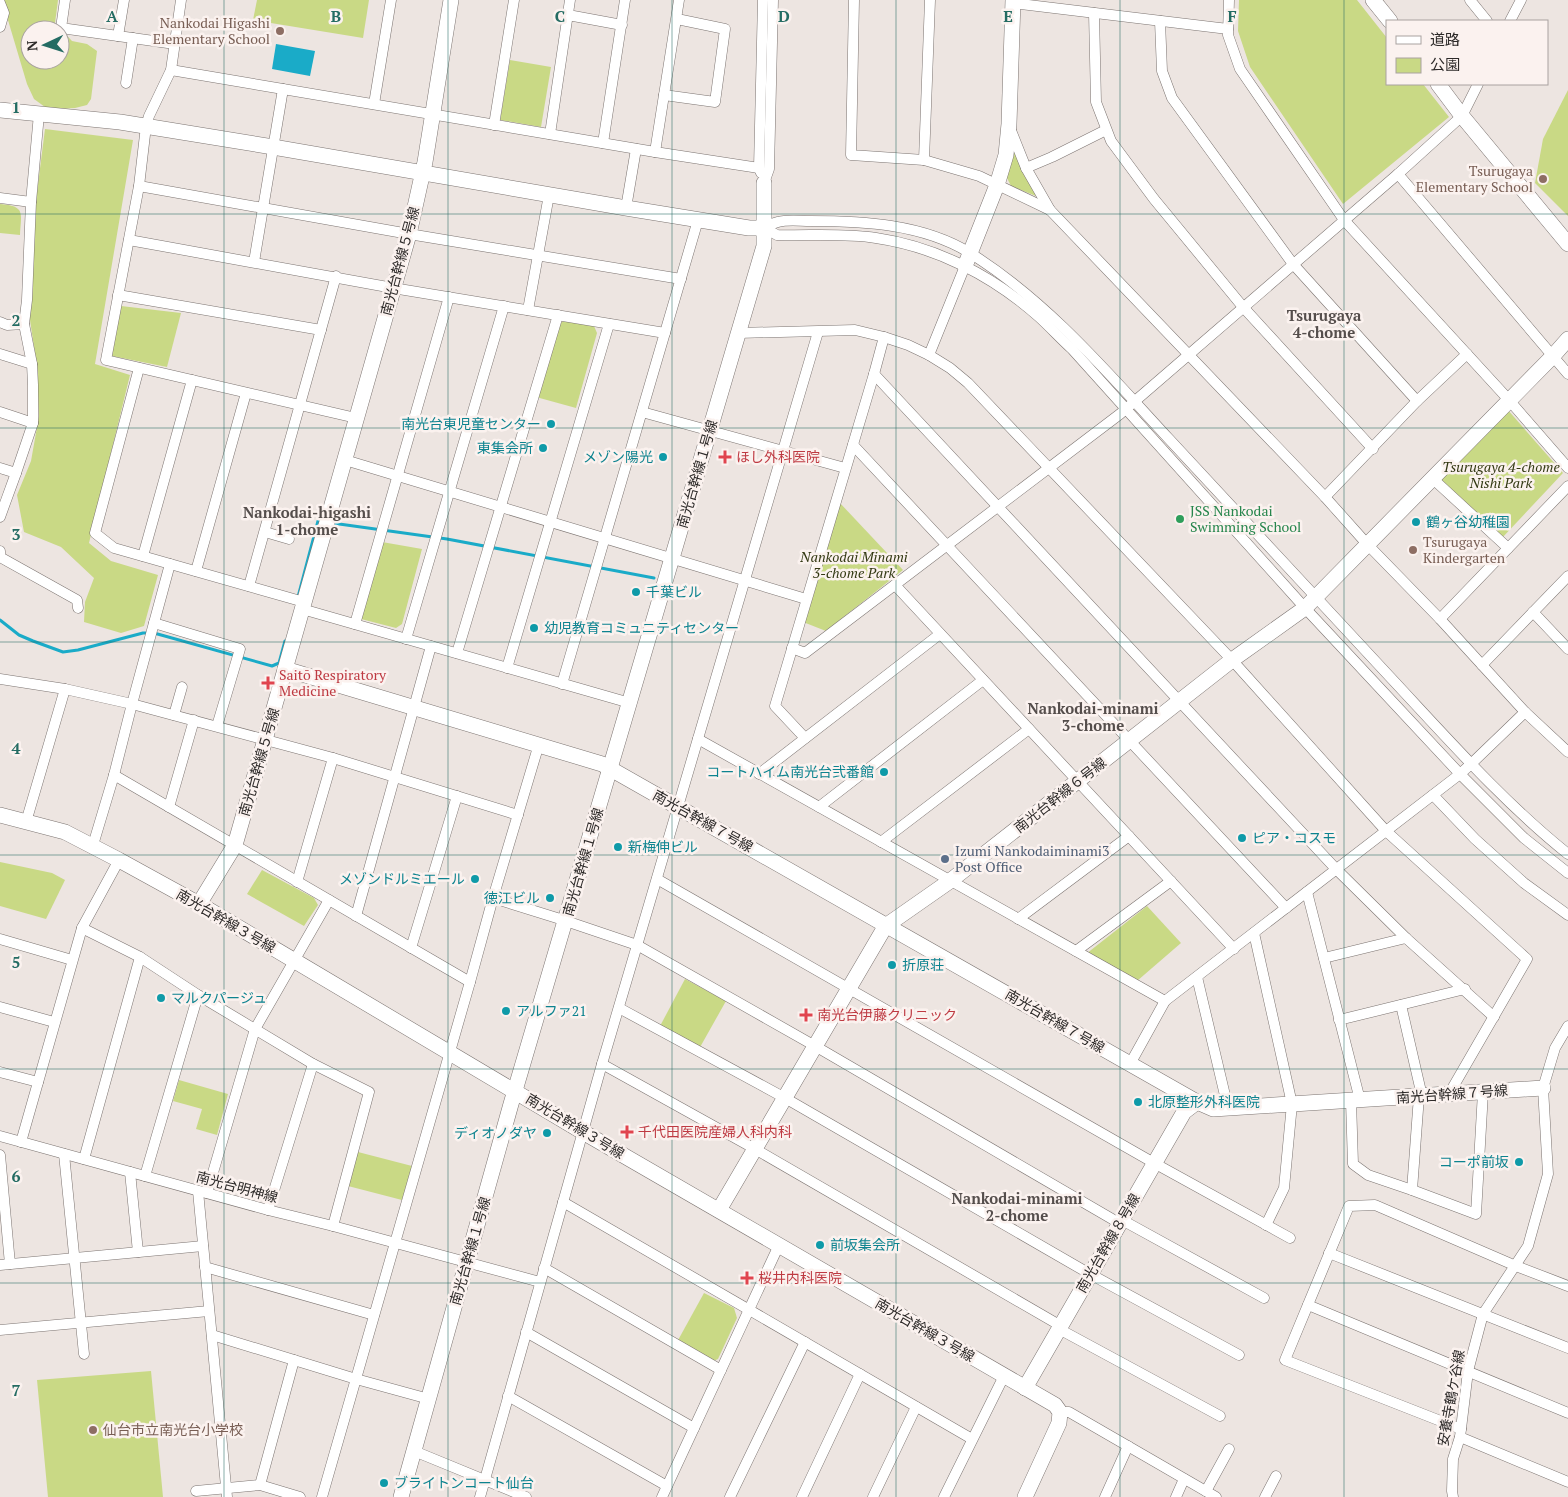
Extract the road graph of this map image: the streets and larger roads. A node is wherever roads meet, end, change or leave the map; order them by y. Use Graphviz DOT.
graph roads {
  1 [pos="65,0"];
  2 [pos="124,0"];
  3 [pos="182,0"];
  4 [pos="391,0"];
  5 [pos="451,0"];
  6 [pos="514,0"];
  7 [pos="570,0"];
  8 [pos="625,0"];
  9 [pos="679,0"];
  10 [pos="762,0"];
  11 [pos="773,0"];
  12 [pos="854,0"];
  13 [pos="930,0"];
  14 [pos="1229,0"];
  15 [pos="1374,0"];
  16 [pos="1470,0"];
  17 [pos="1521,0"];
  18 [pos="1012,1"];
  19 [pos="0,3"];
  20 [pos="1094,13"];
  21 [pos="568,15"];
  22 [pos="677,19"];
  23 [pos="1389,20"];
  24 [pos="1486,20"];
  25 [pos="1511,20"];
  26 [pos="1160,21"];
  27 [pos="622,25"];
  28 [pos="0,27"];
  29 [pos="1228,29"];
  30 [pos="118,36"];
  31 [pos="133,38"];
  32 [pos="175,44"];
  33 [pos="171,70"];
  34 [pos="126,83"];
  35 [pos="1439,85"];
  36 [pos="1478,85"];
  37 [pos="284,89"];
  38 [pos="664,95"];
  39 [pos="374,104"];
  40 [pos="0,110"];
  41 [pos="39,114"];
  42 [pos="432,114"];
  43 [pos="1462,116"];
  44 [pos="1009,124"];
  45 [pos="494,125"];
  46 [pos="146,126"];
  47 [pos="1106,130"];
  48 [pos="550,134"];
  49 [pos="603,143"];
  50 [pos="274,147"];
  51 [pos="636,149"];
  52 [pos="655,152"];
  53 [pos="924,160"];
  54 [pos="759,168"];
  55 [pos="1026,168"];
  56 [pos="423,173"];
  57 [pos="1398,174"];
  58 [pos="764,184"];
  59 [pos="997,185"];
  60 [pos="139,186"];
  61 [pos="549,195"];
  62 [pos="0,198"];
  63 [pos="31,202"];
  64 [pos="263,208"];
  65 [pos="626,208"];
  66 [pos="1050,210"];
  67 [pos="698,220"];
  68 [pos="1344,220"];
  69 [pos="764,228"];
  70 [pos="408,234"];
  71 [pos="128,240"];
  72 [pos="1568,244"];
  73 [pos="538,255"];
  74 [pos="967,259"];
  75 [pos="254,262"];
  76 [pos="1293,264"];
  77 [pos="336,276"];
  78 [pos="681,279"];
  79 [pos="393,288"];
  80 [pos="118,295"];
  81 [pos="449,297"];
  82 [pos="504,306"];
  83 [pos="1243,307"];
  84 [pos="528,310"];
  85 [pos="558,315"];
  86 [pos="0,322"];
  87 [pos="24,324"];
  88 [pos="609,324"];
  89 [pos="321,330"];
  90 [pos="818,332"];
  91 [pos="665,333"];
  92 [pos="738,333"];
  93 [pos="884,337"];
  94 [pos="1568,339"];
  95 [pos="0,354"];
  96 [pos="1189,354"];
  97 [pos="1467,354"];
  98 [pos="929,355"];
  99 [pos="1553,356"];
  100 [pos="32,364"];
  101 [pos="139,368"];
  102 [pos="874,374"];
  103 [pos="1568,374"];
  104 [pos="192,380"];
  105 [pos="246,393"];
  106 [pos="1509,400"];
  107 [pos="1417,401"];
  108 [pos="1135,402"];
  109 [pos="300,405"];
  110 [pos="1125,409"];
  111 [pos="0,412"];
  112 [pos="642,412"];
  113 [pos="356,418"];
  114 [pos="33,423"];
  115 [pos="710,431"];
  116 [pos="853,444"];
  117 [pos="1373,449"];
  118 [pos="783,451"];
  119 [pos="344,460"];
  120 [pos="0,468"];
  121 [pos="846,468"];
  122 [pos="1049,468"];
  123 [pos="1568,468"];
  124 [pos="16,474"];
  125 [pos="397,476"];
  126 [pos="1432,478"];
  127 [pos="1568,486"];
  128 [pos="449,492"];
  129 [pos="1325,498"];
  130 [pos="998,506"];
  131 [pos="500,507"];
  132 [pos="0,516"];
  133 [pos="550,522"];
  134 [pos="265,532"];
  135 [pos="604,538"];
  136 [pos="290,539"];
  137 [pos="1367,544"];
  138 [pos="947,546"];
  139 [pos="1508,548"];
  140 [pos="0,551"];
  141 [pos="143,556"];
  142 [pos="673,558"];
  143 [pos="170,564"];
  144 [pos="196,571"];
  145 [pos="1568,576"];
  146 [pos="745,581"];
  147 [pos="895,585"];
  148 [pos="249,586"];
  149 [pos="1316,597"];
  150 [pos="806,599"];
  151 [pos="299,602"];
  152 [pos="78,608"];
  153 [pos="1305,608"];
  154 [pos="1533,612"];
  155 [pos="1440,619"];
  156 [pos="355,624"];
  157 [pos="152,629"];
  158 [pos="940,634"];
  159 [pos="406,639"];
  160 [pos="431,646"];
  161 [pos="792,648"];
  162 [pos="1568,649"];
  163 [pos="456,653"];
  164 [pos="1232,660"];
  165 [pos="1482,665"];
  166 [pos="507,668"];
  167 [pos="285,669"];
  168 [pos="0,678"];
  169 [pos="983,680"];
  170 [pos="562,684"];
  171 [pos="182,687"];
  172 [pos="65,689"];
  173 [pos="1180,701"];
  174 [pos="630,703"];
  175 [pos="132,704"];
  176 [pos="414,707"];
  177 [pos="1524,712"];
  178 [pos="174,715"];
  179 [pos="194,720"];
  180 [pos="218,726"];
  181 [pos="1029,729"];
  182 [pos="805,738"];
  183 [pos="265,739"];
  184 [pos="698,739"];
  185 [pos="1129,740"];
  186 [pos="539,744"];
  187 [pos="1568,752"];
  188 [pos="333,758"];
  189 [pos="1471,764"];
  190 [pos="610,768"];
  191 [pos="759,774"];
  192 [pos="1460,774"];
  193 [pos="114,775"];
  194 [pos="394,776"];
  195 [pos="1077,781"];
  196 [pos="1433,794"];
  197 [pos="457,796"];
  198 [pos="169,807"];
  199 [pos="678,807"];
  200 [pos="819,807"];
  201 [pos="0,815"];
  202 [pos="518,815"];
  203 [pos="26,822"];
  204 [pos="1386,831"];
  205 [pos="1129,836"];
  206 [pos="881,842"];
  207 [pos="93,845"];
  208 [pos="236,845"];
  209 [pos="1568,854"];
  210 [pos="120,860"];
  211 [pos="1336,869"];
  212 [pos="1568,873"];
  213 [pos="657,879"];
  214 [pos="950,881"];
  215 [pos="1171,881"];
  216 [pos="297,882"];
  217 [pos="1307,892"];
  218 [pos="493,898"];
  219 [pos="329,900"];
  220 [pos="199,904"];
  221 [pos="1286,908"];
  222 [pos="1568,915"];
  223 [pos="356,916"];
  224 [pos="1018,919"];
  225 [pos="566,921"];
  226 [pos="887,926"];
  227 [pos="82,928"];
  228 [pos="1254,933"];
  229 [pos="1406,938"];
  230 [pos="0,939"];
  231 [pos="637,945"];
  232 [pos="411,948"];
  233 [pos="1234,948"];
  234 [pos="1076,951"];
  235 [pos="140,957"];
  236 [pos="1324,958"];
  237 [pos="72,960"];
  238 [pos="295,962"];
  239 [pos="1197,977"];
  240 [pos="470,982"];
  241 [pos="849,988"];
  242 [pos="1465,989"];
  243 [pos="198,995"];
  244 [pos="1165,1001"];
  245 [pos="1400,1005"];
  246 [pos="0,1007"];
  247 [pos="619,1008"];
  248 [pos="1494,1016"];
  249 [pos="1339,1020"];
  250 [pos="54,1022"];
  251 [pos="255,1029"];
  252 [pos="1567,1029"];
  253 [pos="815,1046"];
  254 [pos="450,1053"];
  255 [pos="313,1064"];
  256 [pos="602,1064"];
  257 [pos="1130,1064"];
  258 [pos="0,1072"];
  259 [pos="38,1082"];
  260 [pos="1543,1088"];
  261 [pos="516,1091"];
  262 [pos="1483,1092"];
  263 [pos="1449,1094"];
  264 [pos="1421,1096"];
  265 [pos="785,1098"];
  266 [pos="1356,1100"];
  267 [pos="1196,1102"];
  268 [pos="1292,1104"];
  269 [pos="1228,1108"];
  270 [pos="583,1132"];
  271 [pos="0,1136"];
  272 [pos="21,1142"];
  273 [pos="755,1149"];
  274 [pos="64,1154"];
  275 [pos="0,1155"];
  276 [pos="84,1159"];
  277 [pos="1154,1163"];
  278 [pos="130,1172"];
  279 [pos="145,1176"];
  280 [pos="1412,1190"];
  281 [pos="203,1192"];
  282 [pos="562,1202"];
  283 [pos="268,1210"];
  284 [pos="719,1210"];
  285 [pos="1121,1222"];
  286 [pos="1266,1225"];
  287 [pos="333,1226"];
  288 [pos="1290,1238"];
  289 [pos="394,1243"];
  290 [pos="779,1245"];
  291 [pos="203,1246"];
  292 [pos="138,1252"];
  293 [pos="1330,1253"];
  294 [pos="75,1257"];
  295 [pos="467,1263"];
  296 [pos="5,1264"];
  297 [pos="205,1266"];
  298 [pos="1516,1266"];
  299 [pos="544,1268"];
  300 [pos="1090,1274"];
  301 [pos="540,1282"];
  302 [pos="1568,1286"];
  303 [pos="1264,1298"];
  304 [pos="1308,1305"];
  305 [pos="749,1310"];
  306 [pos="209,1311"];
  307 [pos="1483,1314"];
  308 [pos="374,1315"];
  309 [pos="81,1322"];
  310 [pos="1060,1327"];
  311 [pos="0,1330"];
  312 [pos="526,1332"];
  313 [pos="212,1334"];
  314 [pos="805,1342"];
  315 [pos="1568,1348"];
  316 [pos="84,1354"];
  317 [pos="1240,1355"];
  318 [pos="294,1360"];
  319 [pos="721,1370"];
  320 [pos="1468,1370"];
  321 [pos="860,1374"];
  322 [pos="1004,1376"];
  323 [pos="356,1379"];
  324 [pos="1025,1388"];
  325 [pos="508,1396"];
  326 [pos="429,1399"];
  327 [pos="916,1407"];
  328 [pos="1060,1412"];
  329 [pos="1568,1413"];
  330 [pos="1220,1416"];
  331 [pos="694,1428"];
  332 [pos="1461,1433"];
  333 [pos="972,1439"];
  334 [pos="1128,1446"];
  335 [pos="1229,1449"];
  336 [pos="414,1451"];
  337 [pos="1276,1476"];
  338 [pos="1184,1479"];
  339 [pos="485,1480"];
  340 [pos="1568,1482"];
  341 [pos="260,1485"];
  342 [pos="667,1486"];
  343 [pos="196,1491"];
  344 [pos="1206,1491"];
  345 [pos="226,1492"];
  346 [pos="300,1497"];
  347 [pos="322,1497"];
  348 [pos="401,1497"];
  349 [pos="480,1497"];
  350 [pos="526,1497"];
  351 [pos="662,1497"];
  352 [pos="730,1497"];
  353 [pos="802,1497"];
  354 [pos="873,1497"];
  355 [pos="944,1497"];
  356 [pos="1026,1497"];
  357 [pos="1105,1497"];
  358 [pos="1176,1497"];
  359 [pos="1216,1497"];
  360 [pos="1265,1497"];
  361 [pos="1453,1497"];
  1 -- 30 [label="street"];
  2 -- 30 [label="street"];
  3 -- 32 [label="street"];
  4 -- 39 [label="street"];
  5 -- 42 [label="street, 南光台幹線５号線"];
  6 -- 45 [label="street"];
  7 -- 21 [label="street"];
  8 -- 27 [label="street"];
  9 -- 22 [label="street"];
  10 -- 54 [label="street"];
  11 -- 58 [label="street"];
  12 -- 53 [label="street"];
  13 -- 53 [label="street"];
  14 -- 29 [label="street"];
  15 -- 23 [label="street"];
  16 -- 24 [label="street"];
  17 -- 25 [label="street"];
  18 -- 20 [label="street"];
  18 -- 44 [label="street"];
  19 -- 28 [label="street"];
  20 -- 26 [label="street"];
  20 -- 47 [label="street"];
  21 -- 27 [label="street"];
  21 -- 48 [label="street"];
  22 -- 38 [label="street"];
  22 -- 38 [label="street"];
  26 -- 29 [label="street"];
  26 -- 76 [label="street"];
  27 -- 49 [label="street"];
  29 -- 68 [label="street"];
  30 -- 31 [label="street"];
  31 -- 32 [label="street"];
  31 -- 34 [label="street"];
  32 -- 33 [label="street"];
  33 -- 37 [label="street"];
  33 -- 46 [label="street"];
  35 -- 43 [label="street"];
  36 -- 43 [label="street"];
  37 -- 39 [label="street"];
  37 -- 50 [label="street"];
  38 -- 52 [label="street"];
  39 -- 42 [label="street"];
  40 -- 41 [label="street"];
  41 -- 46 [label="street"];
  41 -- 63 [label="street"];
  42 -- 45 [label="street"];
  42 -- 56 [label="street, 南光台幹線５号線"];
  43 -- 57 [label="street"];
  43 -- 72 [label="street"];
  44 -- 55 [label="street"];
  44 -- 59 [label="street"];
  45 -- 48 [label="street"];
  46 -- 50 [label="street"];
  46 -- 60 [label="street"];
  47 -- 55 [label="street"];
  47 -- 83 [label="street"];
  48 -- 49 [label="street"];
  49 -- 51 [label="street"];
  50 -- 56 [label="street"];
  50 -- 64 [label="street"];
  51 -- 52 [label="street"];
  51 -- 65 [label="street"];
  52 -- 54 [label="street"];
  53 -- 59 [label="street"];
  54 -- 58 [label="street"];
  55 -- 66 [label="street"];
  56 -- 61 [label="street"];
  56 -- 70 [label="street, 南光台幹線５号線"];
  57 -- 68 [label="street"];
  57 -- 99 [label="street"];
  58 -- 69 [label="street, 南光台幹線１号線"];
  59 -- 66 [label="street"];
  59 -- 74 [label="street"];
  60 -- 64 [label="street"];
  60 -- 71 [label="street"];
  61 -- 65 [label="street"];
  61 -- 73 [label="street"];
  62 -- 63 [label="street"];
  63 -- 87 [label="street"];
  64 -- 70 [label="street"];
  64 -- 75 [label="street"];
  65 -- 67 [label="street"];
  66 -- 96 [label="street"];
  67 -- 69 [label="street"];
  67 -- 78 [label="street"];
  68 -- 76 [label="street"];
  68 -- 97 [label="street"];
  69 -- 74 [label="street"];
  69 -- 74 [label="street"];
  69 -- 92 [label="street, 南光台幹線１号線"];
  70 -- 73 [label="street"];
  70 -- 79 [label="street, 南光台幹線５号線"];
  71 -- 75 [label="street"];
  71 -- 80 [label="street"];
  73 -- 78 [label="street"];
  73 -- 84 [label="street"];
  74 -- 98 [label="street"];
  74 -- 108 [label="street"];
  74 -- 110 [label="street"];
  75 -- 77 [label="street"];
  76 -- 83 [label="street"];
  76 -- 107 [label="street"];
  77 -- 79 [label="street"];
  77 -- 89 [label="street"];
  78 -- 91 [label="street"];
  79 -- 81 [label="street"];
  79 -- 113 [label="street, 南光台幹線５号線"];
  80 -- 89 [label="street"];
  80 -- 101 [label="street"];
  81 -- 82 [label="street"];
  81 -- 125 [label="street"];
  82 -- 84 [label="street"];
  82 -- 128 [label="street"];
  83 -- 96 [label="street"];
  83 -- 117 [label="street"];
  84 -- 85 [label="street"];
  85 -- 88 [label="street"];
  85 -- 131 [label="street"];
  86 -- 87 [label="street"];
  87 -- 100 [label="street"];
  88 -- 91 [label="street"];
  88 -- 133 [label="street"];
  89 -- 109 [label="street"];
  90 -- 92 [label="street"];
  90 -- 93 [label="street"];
  90 -- 118 [label="street"];
  91 -- 112 [label="street"];
  92 -- 115 [label="street, 南光台幹線１号線"];
  93 -- 98 [label="street"];
  93 -- 102 [label="street"];
  94 -- 99 [label="street, 南光台幹線６号線"];
  95 -- 100 [label="street"];
  96 -- 108 [label="street"];
  96 -- 129 [label="street"];
  97 -- 106 [label="street"];
  97 -- 107 [label="street"];
  98 -- 122 [label="street"];
  99 -- 103 [label="street"];
  99 -- 106 [label="street, 南光台幹線６号線"];
  100 -- 114 [label="street"];
  101 -- 104 [label="street"];
  101 -- 141 [label="street"];
  102 -- 116 [label="street"];
  102 -- 130 [label="street"];
  104 -- 105 [label="street"];
  104 -- 141 [label="street"];
  105 -- 109 [label="street"];
  105 -- 144 [label="street"];
  106 -- 123 [label="street"];
  106 -- 126 [label="street, 南光台幹線６号線"];
  107 -- 117 [label="street"];
  108 -- 110 [label="street"];
  108 -- 149 [label="street"];
  109 -- 113 [label="street"];
  109 -- 134 [label="street"];
  110 -- 122 [label="street"];
  110 -- 153 [label="street"];
  111 -- 114 [label="street"];
  112 -- 115 [label="street"];
  112 -- 135 [label="street"];
  113 -- 119 [label="street, 南光台幹線５号線"];
  114 -- 124 [label="street"];
  115 -- 118 [label="street"];
  115 -- 142 [label="street, 南光台幹線１号線"];
  116 -- 121 [label="street"];
  116 -- 138 [label="street"];
  117 -- 129 [label="street"];
  118 -- 121 [label="street"];
  118 -- 146 [label="street"];
  119 -- 125 [label="street"];
  119 -- 151 [label="street, 南光台幹線５号線"];
  120 -- 124 [label="street"];
  121 -- 150 [label="street"];
  122 -- 130 [label="street"];
  122 -- 164 [label="street"];
  124 -- 132 [label="street"];
  125 -- 128 [label="street"];
  125 -- 156 [label="street"];
  126 -- 137 [label="street, 南光台幹線６号線"];
  126 -- 139 [label="street"];
  127 -- 139 [label="street"];
  128 -- 131 [label="street"];
  128 -- 159 [label="street"];
  129 -- 137 [label="street"];
  130 -- 138 [label="street"];
  130 -- 173 [label="street"];
  131 -- 133 [label="street"];
  131 -- 163 [label="street"];
  133 -- 135 [label="street"];
  133 -- 166 [label="street"];
  134 -- 136 [label="street"];
  134 -- 148 [label="street"];
  135 -- 142 [label="street"];
  135 -- 170 [label="street"];
  137 -- 149 [label="street, 南光台幹線６号線"];
  137 -- 155 [label="street"];
  138 -- 147 [label="street"];
  138 -- 185 [label="street"];
  139 -- 155 [label="street"];
  140 -- 152 [label="street"];
  141 -- 143 [label="street"];
  142 -- 146 [label="street"];
  142 -- 174 [label="street, 南光台幹線１号線"];
  143 -- 144 [label="street"];
  143 -- 157 [label="street"];
  144 -- 148 [label="street"];
  145 -- 154 [label="street"];
  146 -- 150 [label="street"];
  146 -- 184 [label="street"];
  147 -- 158 [label="street"];
  147 -- 161 [label="street"];
  148 -- 151 [label="street"];
  149 -- 153 [label="street, 南光台幹線６号線"];
  149 -- 189 [label="street"];
  150 -- 161 [label="street"];
  151 -- 156 [label="street"];
  151 -- 167 [label="street, 南光台幹線５号線"];
  153 -- 164 [label="street, 南光台幹線６号線"];
  153 -- 192 [label="street"];
  154 -- 162 [label="street"];
  154 -- 165 [label="street"];
  155 -- 165 [label="street"];
  156 -- 159 [label="street"];
  157 -- 175 [label="street"];
  157 -- 180 [label="street"];
  158 -- 169 [label="street"];
  158 -- 182 [label="street"];
  159 -- 160 [label="street"];
  160 -- 163 [label="street"];
  160 -- 176 [label="street"];
  161 -- 182 [label="street"];
  163 -- 166 [label="street"];
  164 -- 173 [label="street, 南光台幹線６号線"];
  164 -- 204 [label="street"];
  165 -- 177 [label="street"];
  166 -- 170 [label="street"];
  167 -- 176 [label="street, 南光台幹線７号線"];
  167 -- 183 [label="street, 南光台幹線５号線"];
  168 -- 172 [label="street"];
  169 -- 181 [label="street"];
  169 -- 200 [label="street"];
  170 -- 174 [label="street"];
  171 -- 178 [label="street"];
  172 -- 175 [label="street"];
  172 -- 203 [label="street"];
  173 -- 185 [label="street, 南光台幹線６号線"];
  173 -- 211 [label="street"];
  174 -- 190 [label="street, 南光台幹線１号線"];
  175 -- 178 [label="street"];
  175 -- 193 [label="street"];
  176 -- 186 [label="street, 南光台幹線７号線"];
  176 -- 194 [label="street"];
  177 -- 187 [label="street"];
  177 -- 189 [label="street"];
  178 -- 179 [label="street"];
  179 -- 180 [label="street"];
  179 -- 198 [label="street"];
  180 -- 183 [label="street"];
  181 -- 195 [label="street"];
  181 -- 206 [label="street"];
  182 -- 191 [label="street"];
  183 -- 188 [label="street"];
  183 -- 208 [label="street, 南光台幹線５号線"];
  184 -- 191 [label="street"];
  184 -- 199 [label="street"];
  185 -- 195 [label="street, 南光台幹線６号線"];
  185 -- 221 [label="street"];
  186 -- 190 [label="street, 南光台幹線７号線"];
  186 -- 202 [label="street"];
  188 -- 194 [label="street"];
  188 -- 216 [label="street"];
  189 -- 192 [label="street"];
  189 -- 209 [label="street"];
  190 -- 199 [label="street, 南光台幹線７号線"];
  190 -- 225 [label="street, 南光台幹線１号線"];
  191 -- 200 [label="street"];
  192 -- 196 [label="street"];
  192 -- 212 [label="street"];
  193 -- 198 [label="street"];
  193 -- 207 [label="street"];
  194 -- 197 [label="street"];
  194 -- 223 [label="street"];
  195 -- 205 [label="street"];
  195 -- 214 [label="street, 南光台幹線６号線"];
  196 -- 204 [label="street"];
  196 -- 222 [label="street"];
  197 -- 202 [label="street"];
  197 -- 232 [label="street"];
  198 -- 208 [label="street"];
  199 -- 213 [label="street"];
  199 -- 226 [label="street, 南光台幹線７号線"];
  200 -- 206 [label="street"];
  201 -- 203 [label="street, 南光台幹線３号線"];
  202 -- 218 [label="street"];
  203 -- 207 [label="street, 南光台幹線３号線"];
  204 -- 211 [label="street"];
  204 -- 248 [label="street"];
  205 -- 215 [label="street"];
  205 -- 224 [label="street"];
  206 -- 214 [label="street"];
  207 -- 210 [label="street, 南光台幹線３号線"];
  208 -- 216 [label="street"];
  208 -- 220 [label="street, 南光台幹線５号線"];
  210 -- 220 [label="street, 南光台幹線３号線"];
  210 -- 227 [label="street"];
  211 -- 217 [label="street"];
  211 -- 229 [label="street"];
  213 -- 231 [label="street"];
  213 -- 241 [label="street"];
  214 -- 224 [label="street"];
  214 -- 226 [label="street, 南光台幹線６号線"];
  215 -- 233 [label="street"];
  215 -- 234 [label="street"];
  216 -- 219 [label="street"];
  217 -- 221 [label="street"];
  217 -- 236 [label="street"];
  218 -- 225 [label="street"];
  218 -- 240 [label="street"];
  219 -- 223 [label="street"];
  219 -- 238 [label="street"];
  220 -- 238 [label="street, 南光台幹線３号線"];
  221 -- 228 [label="street"];
  223 -- 232 [label="street"];
  224 -- 234 [label="street"];
  225 -- 231 [label="street"];
  225 -- 261 [label="street, 南光台幹線１号線"];
  226 -- 241 [label="street, 南光台幹線６号線"];
  226 -- 257 [label="street, 南光台幹線７号線"];
  227 -- 235 [label="street"];
  227 -- 237 [label="street"];
  228 -- 233 [label="street"];
  228 -- 268 [label="street"];
  229 -- 236 [label="street"];
  229 -- 242 [label="street"];
  230 -- 237 [label="street"];
  231 -- 247 [label="street"];
  231 -- 253 [label="street"];
  232 -- 240 [label="street"];
  233 -- 239 [label="street"];
  234 -- 244 [label="street"];
  235 -- 243 [label="street"];
  235 -- 276 [label="street"];
  236 -- 249 [label="street"];
  237 -- 250 [label="street"];
  238 -- 251 [label="street"];
  238 -- 254 [label="street, 南光台幹線３号線"];
  239 -- 244 [label="street"];
  239 -- 269 [label="street"];
  240 -- 254 [label="street"];
  241 -- 253 [label="street, 南光台幹線６号線"];
  241 -- 277 [label="street"];
  242 -- 245 [label="street"];
  242 -- 248 [label="street"];
  243 -- 251 [label="street"];
  243 -- 279 [label="street"];
  244 -- 257 [label="street"];
  245 -- 249 [label="street"];
  245 -- 264 [label="street"];
  246 -- 250 [label="street"];
  247 -- 256 [label="street"];
  247 -- 265 [label="street"];
  248 -- 263 [label="street"];
  249 -- 266 [label="street"];
  250 -- 259 [label="street"];
  251 -- 255 [label="street"];
  251 -- 281 [label="street"];
  252 -- 260 [label="street, 安養寺鶴ケ谷線"];
  253 -- 265 [label="street, 南光台幹線６号線"];
  253 -- 285 [label="street"];
  254 -- 261 [label="street, 南光台幹線３号線"];
  254 -- 289 [label="street"];
  255 -- 283 [label="street"];
  255 -- 287 [label="street"];
  256 -- 270 [label="street"];
  256 -- 273 [label="street"];
  257 -- 267 [label="street, 南光台幹線７号線"];
  258 -- 259 [label="street"];
  259 -- 272 [label="street"];
  260 -- 262 [label="street, 南光台幹線７号線"];
  260 -- 298 [label="street, 安養寺鶴ケ谷線"];
  261 -- 270 [label="street, 南光台幹線３号線"];
  261 -- 295 [label="street, 南光台幹線１号線"];
  262 -- 263 [label="street, 南光台幹線７号線"];
  262 -- 280 [label="street"];
  263 -- 264 [label="street, 南光台幹線７号線"];
  264 -- 266 [label="street, 南光台幹線７号線"];
  264 -- 280 [label="street"];
  265 -- 273 [label="street, 南光台幹線６号線"];
  265 -- 300 [label="street"];
  266 -- 268 [label="street, 南光台幹線７号線"];
  266 -- 280 [label="street"];
  267 -- 269 [label="street, 南光台幹線７号線"];
  267 -- 277 [label="street, 南光台幹線８号線"];
  268 -- 269 [label="street, 南光台幹線７号線"];
  268 -- 286 [label="street"];
  270 -- 282 [label="street"];
  270 -- 284 [label="street, 南光台幹線３号線"];
  271 -- 272 [label="street, 南光台明神線"];
  272 -- 274 [label="street, 南光台明神線"];
  273 -- 284 [label="street, 南光台幹線６号線"];
  273 -- 310 [label="street"];
  274 -- 276 [label="street, 南光台明神線"];
  274 -- 294 [label="street"];
  275 -- 296 [label="street"];
  276 -- 278 [label="street, 南光台明神線"];
  277 -- 285 [label="street, 南光台幹線８号線"];
  277 -- 286 [label="street"];
  278 -- 279 [label="street, 南光台明神線"];
  278 -- 292 [label="street"];
  279 -- 281 [label="street, 南光台明神線"];
  281 -- 283 [label="street, 南光台明神線"];
  281 -- 291 [label="street"];
  282 -- 299 [label="street"];
  282 -- 305 [label="street"];
  283 -- 287 [label="street, 南光台明神線"];
  284 -- 290 [label="street, 南光台幹線３号線"];
  285 -- 300 [label="street, 南光台幹線８号線"];
  285 -- 303 [label="street"];
  286 -- 288 [label="street"];
  287 -- 289 [label="street, 南光台明神線"];
  289 -- 295 [label="street, 南光台明神線"];
  289 -- 308 [label="street"];
  290 -- 305 [label="street"];
  290 -- 322 [label="street, 南光台幹線３号線"];
  291 -- 292 [label="street"];
  291 -- 297 [label="street"];
  292 -- 294 [label="street"];
  293 -- 298 [label="street"];
  293 -- 304 [label="street"];
  293 -- 307 [label="street"];
  294 -- 296 [label="street"];
  294 -- 309 [label="street"];
  295 -- 301 [label="street, 南光台明神線"];
  295 -- 326 [label="street, 南光台幹線１号線"];
  297 -- 306 [label="street"];
  297 -- 308 [label="street"];
  298 -- 302 [label="street"];
  298 -- 307 [label="street, 安養寺鶴ケ谷線"];
  299 -- 301 [label="street"];
  299 -- 319 [label="street"];
  300 -- 310 [label="street, 南光台幹線８号線"];
  300 -- 317 [label="street"];
  301 -- 312 [label="street"];
  304 -- 320 [label="street"];
  304 -- 332 [label="street"];
  305 -- 314 [label="street"];
  305 -- 319 [label="street"];
  306 -- 309 [label="street"];
  306 -- 313 [label="street"];
  307 -- 315 [label="street"];
  307 -- 320 [label="street, 安養寺鶴ケ谷線"];
  308 -- 323 [label="street"];
  309 -- 311 [label="street"];
  309 -- 316 [label="street"];
  310 -- 324 [label="street, 南光台幹線８号線"];
  310 -- 330 [label="street"];
  312 -- 325 [label="street"];
  312 -- 331 [label="street"];
  313 -- 318 [label="street"];
  313 -- 345 [label="street"];
  314 -- 321 [label="street"];
  314 -- 352 [label="street"];
  318 -- 323 [label="street"];
  318 -- 341 [label="street"];
  319 -- 331 [label="street"];
  320 -- 329 [label="street"];
  320 -- 332 [label="street, 安養寺鶴ケ谷線"];
  321 -- 327 [label="street"];
  321 -- 353 [label="street"];
  322 -- 324 [label="street, 南光台幹線３号線"];
  322 -- 333 [label="street"];
  323 -- 326 [label="street"];
  323 -- 347 [label="street"];
  324 -- 328 [label="street, 南光台幹線３号線"];
  325 -- 339 [label="street"];
  325 -- 342 [label="street"];
  326 -- 336 [label="street, 南光台幹線１号線"];
  327 -- 333 [label="street"];
  327 -- 354 [label="street"];
  328 -- 334 [label="street"];
  328 -- 356 [label="street"];
  331 -- 342 [label="street"];
  332 -- 340 [label="street"];
  332 -- 361 [label="street, 安養寺鶴ケ谷線"];
  333 -- 355 [label="street"];
  334 -- 338 [label="street"];
  334 -- 357 [label="street"];
  335 -- 344 [label="street"];
  336 -- 339 [label="street"];
  336 -- 348 [label="street, 南光台幹線１号線"];
  337 -- 360 [label="street"];
  338 -- 344 [label="street"];
  338 -- 358 [label="street"];
  339 -- 349 [label="street"];
  339 -- 350 [label="street"];
  341 -- 345 [label="street"];
  341 -- 346 [label="street"];
  342 -- 351 [label="street"];
  343 -- 345 [label="street"];
  344 -- 359 [label="street"];
}
